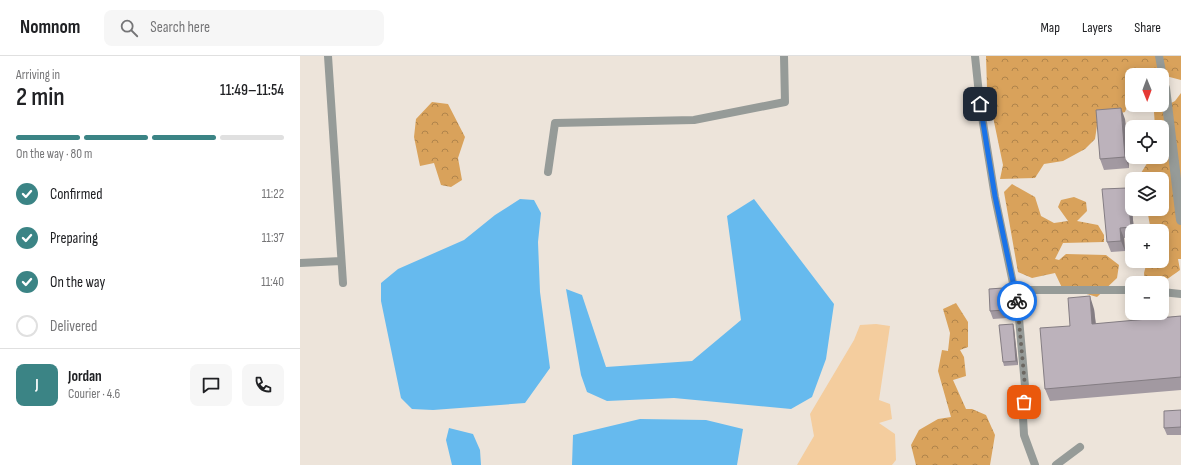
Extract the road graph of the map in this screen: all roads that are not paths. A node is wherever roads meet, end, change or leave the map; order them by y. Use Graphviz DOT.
graph roads {
  1 [pos="328,56"];
  2 [pos="784,56"];
  3 [pos="975,56"];
  4 [pos="1159,56"];
  5 [pos="1161,68"];
  6 [pos="1168,112"];
  7 [pos="548,172"];
  8 [pos="1181,220"];
  9 [pos="341,261"];
  10 [pos="300,263"];
  11 [pos="343,283"];
  12 [pos="1014,290"];
  13 [pos="1125,290"];
  14 [pos="1169,293"];
  15 [pos="1181,294"];
  16 [pos="1080,448"];
  17 [pos="1035,465"];
  18 [pos="1056,465"];
  1 -- 9 [label="lane"];
  2 -- 7 [label="lane"];
  3 -- 12 [label="lane"];
  4 -- 5 [label="lane"];
  6 -- 8 [label="street"];
  9 -- 10 [label="lane"];
  9 -- 11 [label="lane"];
  12 -- 13 [label="lane"];
  12 -- 17 [label="lane"];
  14 -- 15 [label="lane"];
  16 -- 18 [label="lane"];
}
